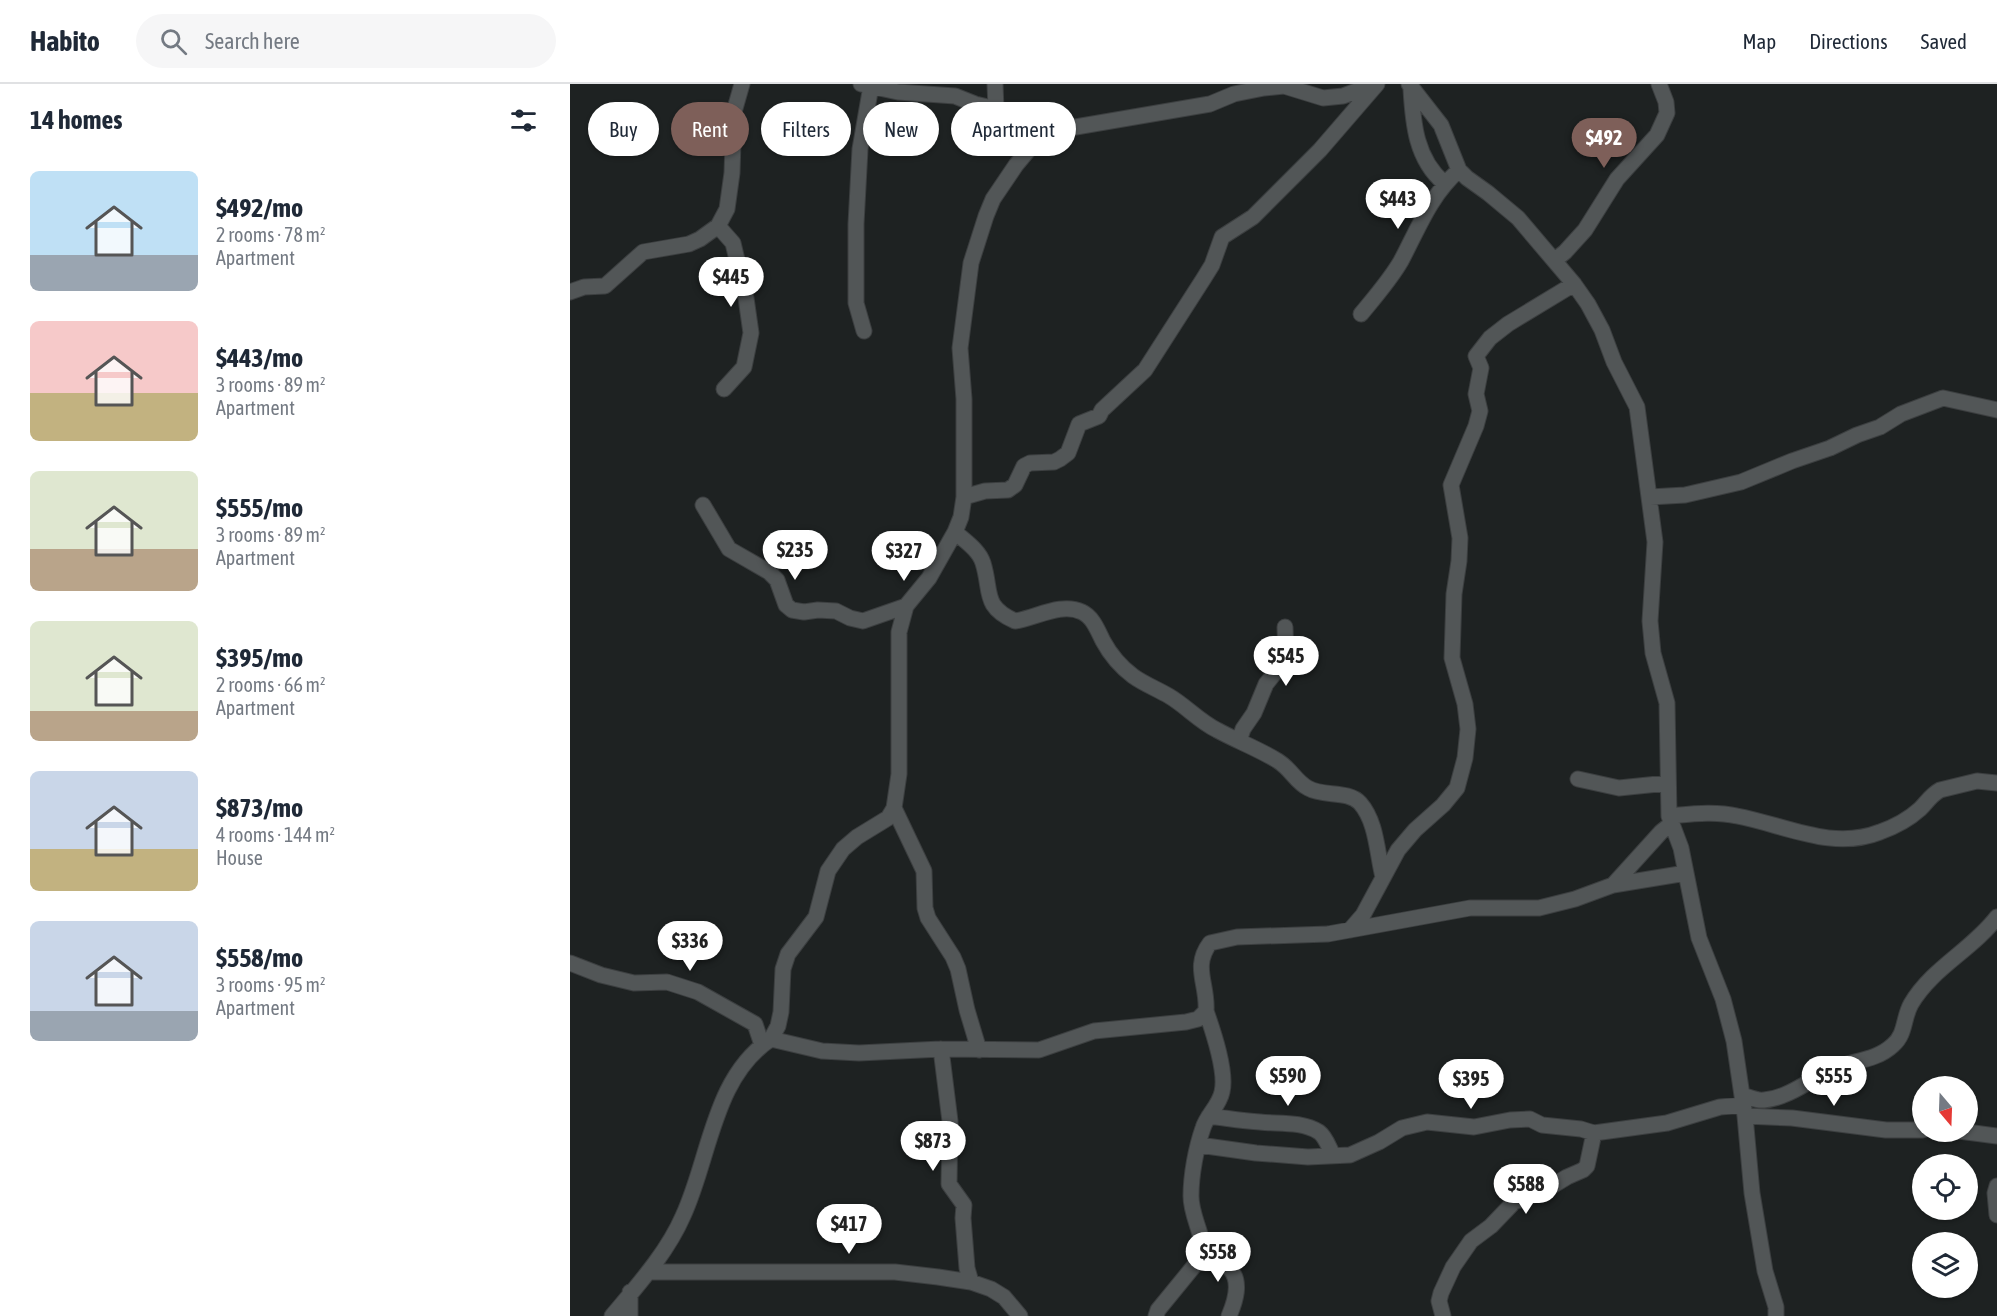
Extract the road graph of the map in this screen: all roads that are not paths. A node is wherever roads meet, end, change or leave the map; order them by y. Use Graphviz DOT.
graph roads {
  1 [pos="742,84"];
  2 [pos="995,84"];
  3 [pos="1376,84"];
  4 [pos="1659,84"];
  5 [pos="866,85"];
  6 [pos="1283,85"];
  7 [pos="1410,86"];
  8 [pos="970,102"];
  9 [pos="996,102"];
  10 [pos="1076,126"];
  11 [pos="1024,156"];
  12 [pos="1459,170"];
  13 [pos="1444,183"];
  14 [pos="718,226"];
  15 [pos="1555,260"];
  16 [pos="1574,284"];
  17 [pos="570,292"];
  18 [pos="1361,314"];
  19 [pos="864,331"];
  20 [pos="724,389"];
  21 [pos="1997,410"];
  22 [pos="964,497"];
  23 [pos="1650,497"];
  24 [pos="703,505"];
  25 [pos="955,532"];
  26 [pos="906,606"];
  27 [pos="1286,627"];
  28 [pos="1239,741"];
  29 [pos="1578,779"];
  30 [pos="1668,783"];
  31 [pos="1997,783"];
  32 [pos="894,808"];
  33 [pos="1670,820"];
  34 [pos="1686,873"];
  35 [pos="1383,877"];
  36 [pos="1613,885"];
  37 [pos="1997,917"];
  38 [pos="1350,930"];
  39 [pos="570,963"];
  40 [pos="1206,1011"];
  41 [pos="767,1042"];
  42 [pos="941,1049"];
  43 [pos="979,1050"];
  44 [pos="1743,1105"];
  45 [pos="1209,1116"];
  46 [pos="1912,1130"];
  47 [pos="1594,1133"];
  48 [pos="1978,1134"];
  49 [pos="1997,1136"];
  50 [pos="1199,1145"];
  51 [pos="1333,1155"];
  52 [pos="1997,1186"];
  53 [pos="1997,1215"];
  54 [pos="1203,1255"];
  55 [pos="648,1272"];
  56 [pos="971,1282"];
  57 [pos="630,1292"];
  58 [pos="612,1316"];
  59 [pos="630,1316"];
  60 [pos="1020,1316"];
  61 [pos="1156,1316"];
  62 [pos="1228,1316"];
  63 [pos="1443,1316"];
  64 [pos="1776,1316"];
  1 -- 14 [label="street"];
  2 -- 9 [label="street"];
  3 -- 6 [label="street"];
  3 -- 22 [label="street"];
  4 -- 15 [label="street"];
  5 -- 8 [label="street"];
  5 -- 19 [label="street"];
  6 -- 10 [label="street"];
  7 -- 12 [label="street"];
  7 -- 13 [label="street"];
  11 -- 22 [label="street"];
  12 -- 13 [label="street"];
  12 -- 15 [label="street"];
  13 -- 18 [label="street"];
  14 -- 17 [label="street"];
  14 -- 20 [label="street"];
  15 -- 16 [label="street"];
  16 -- 23 [label="street"];
  16 -- 35 [label="street"];
  21 -- 23 [label="street"];
  22 -- 25 [label="street"];
  23 -- 30 [label="street"];
  24 -- 26 [label="street"];
  25 -- 26 [label="street"];
  25 -- 28 [label="street"];
  26 -- 32 [label="street"];
  27 -- 28 [label="street"];
  28 -- 35 [label="street"];
  29 -- 30 [label="street"];
  30 -- 33 [label="street"];
  31 -- 33 [label="street"];
  32 -- 41 [label="street"];
  32 -- 43 [label="street"];
  33 -- 34 [label="street"];
  33 -- 36 [label="street"];
  34 -- 36 [label="street"];
  34 -- 44 [label="street"];
  35 -- 38 [label="street"];
  36 -- 38 [label="street"];
  37 -- 44 [label="street"];
  38 -- 40 [label="street"];
  39 -- 41 [label="street"];
  40 -- 43 [label="street"];
  40 -- 45 [label="street"];
  41 -- 42 [label="street"];
  41 -- 55 [label="street"];
  42 -- 43 [label="street"];
  42 -- 56 [label="street"];
  44 -- 46 [label="street"];
  44 -- 47 [label="street"];
  44 -- 64 [label="street"];
  45 -- 50 [label="street"];
  45 -- 51 [label="street"];
  47 -- 51 [label="street"];
  47 -- 63 [label="street"];
  48 -- 49 [label="street"];
  50 -- 51 [label="street"];
  50 -- 54 [label="street"];
  52 -- 53 [label="street"];
  54 -- 61 [label="street"];
  54 -- 62 [label="street"];
  55 -- 56 [label="street"];
  55 -- 57 [label="street"];
  56 -- 60 [label="street"];
  57 -- 58 [label="street"];
  57 -- 59 [label="street"];
}
